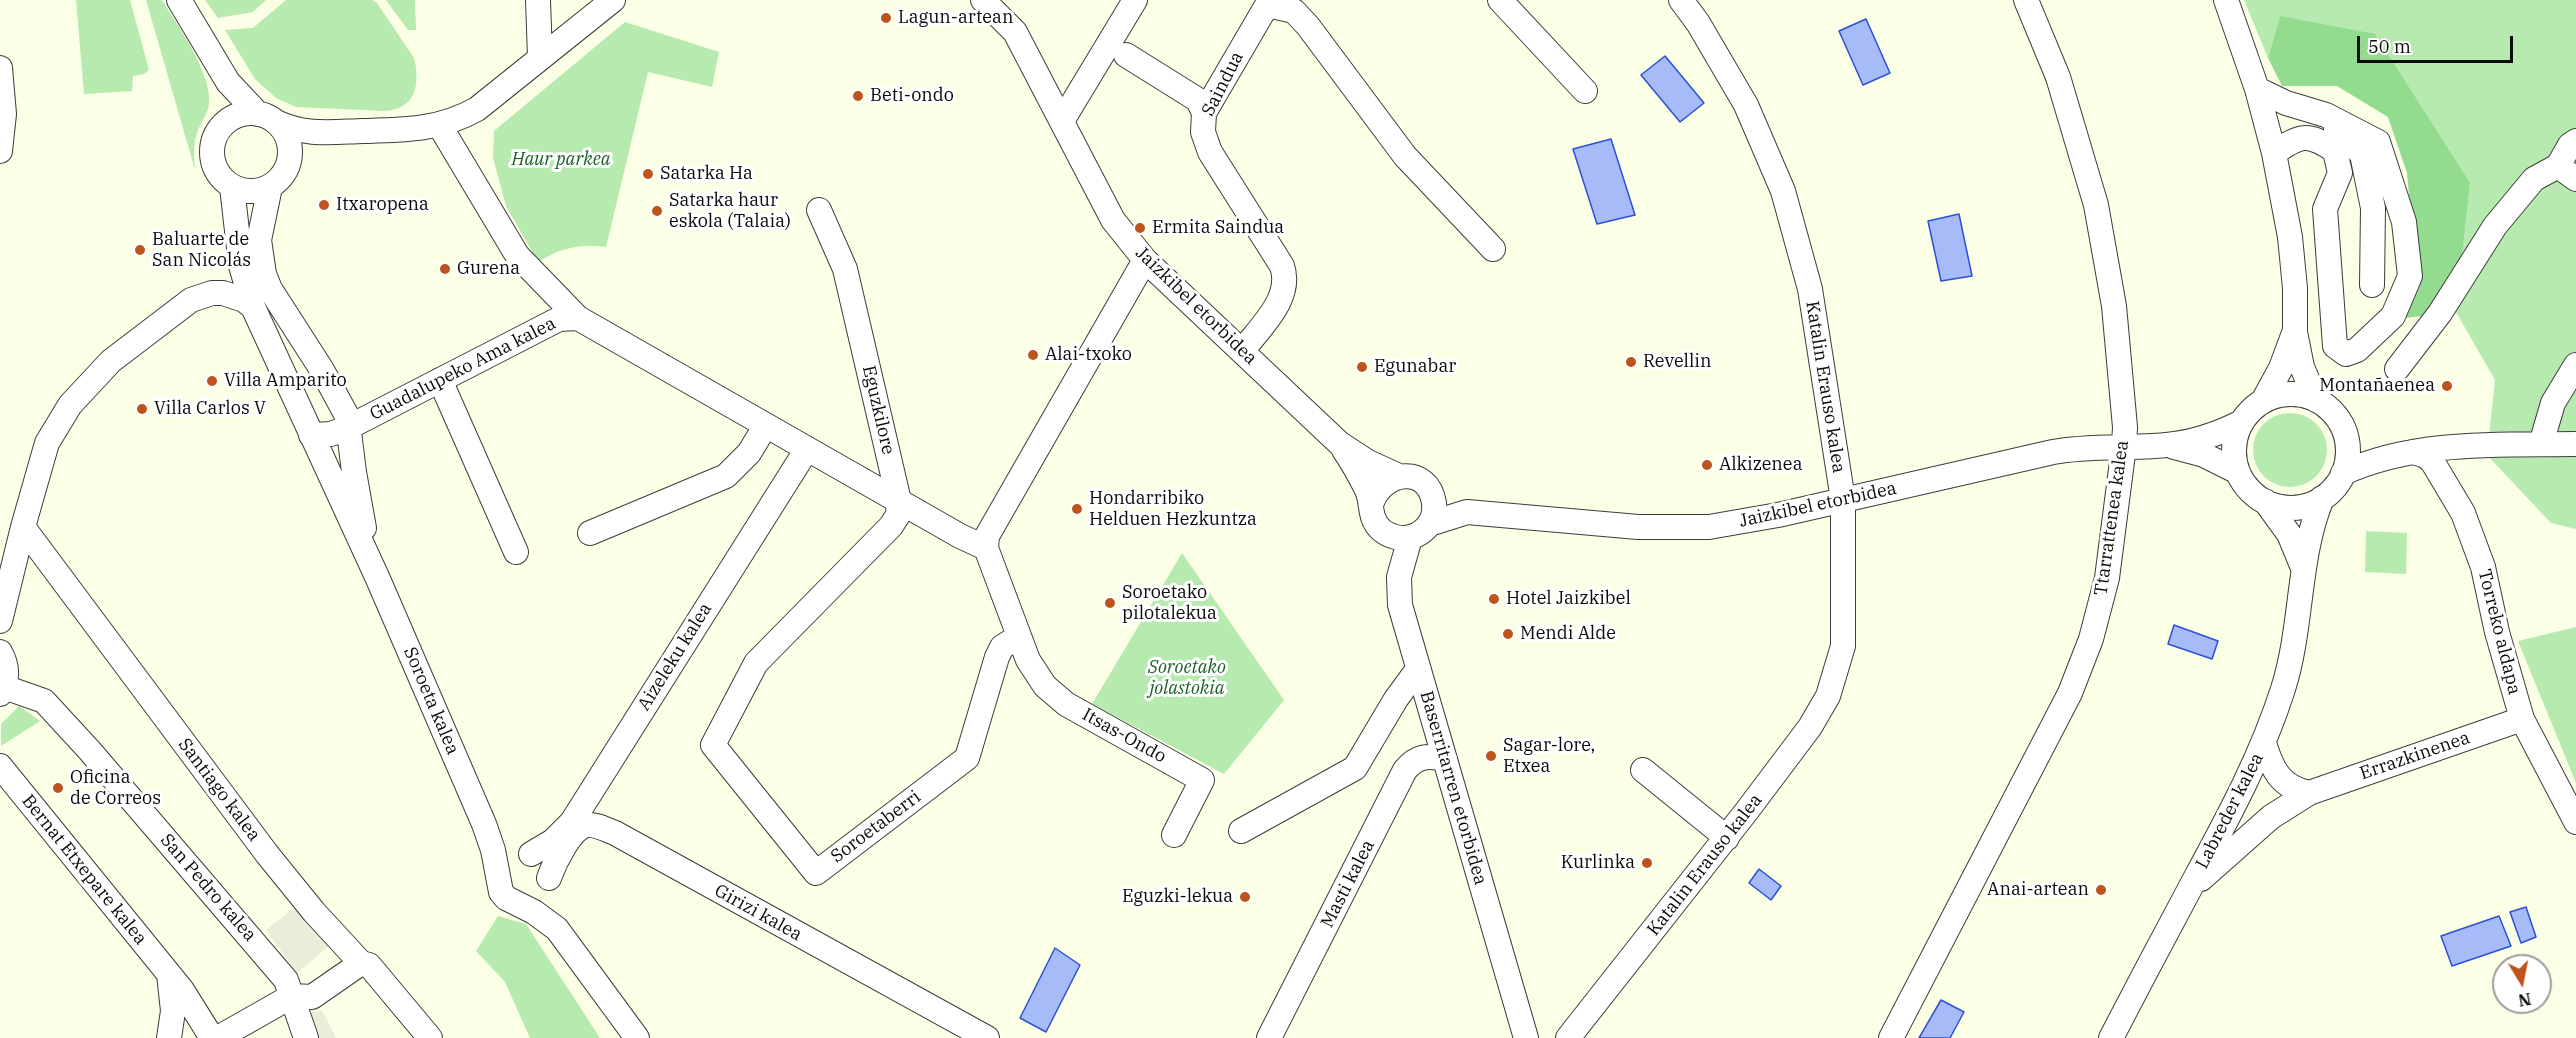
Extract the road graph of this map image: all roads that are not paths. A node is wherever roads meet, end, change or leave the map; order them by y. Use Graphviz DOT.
graph roads {
  1 [pos="179,0"];
  2 [pos="538,0"];
  3 [pos="613,0"];
  4 [pos="1135,0"];
  5 [pos="1500,0"];
  6 [pos="1681,0"];
  7 [pos="2026,0"];
  8 [pos="2226,0"];
  9 [pos="987,1"];
  10 [pos="1269,2"];
  11 [pos="1126,55"];
  12 [pos="540,57"];
  13 [pos="0,68"];
  14 [pos="220,69"];
  15 [pos="2258,89"];
  16 [pos="1585,91"];
  17 [pos="1204,113"];
  18 [pos="2326,115"];
  19 [pos="267,118"];
  20 [pos="1062,121"];
  21 [pos="223,124"];
  22 [pos="440,126"];
  23 [pos="326,134"];
  24 [pos="2340,135"];
  25 [pos="2295,139"];
  26 [pos="2576,141"];
  27 [pos="0,151"];
  28 [pos="2274,153"];
  29 [pos="289,162"];
  30 [pos="2567,172"];
  31 [pos="232,187"];
  32 [pos="270,187"];
  33 [pos="819,210"];
  34 [pos="1493,249"];
  35 [pos="1144,261"];
  36 [pos="2372,285"];
  37 [pos="253,307"];
  38 [pos="578,318"];
  39 [pos="2295,332"];
  40 [pos="1243,350"];
  41 [pos="2576,365"];
  42 [pos="2397,369"];
  43 [pos="440,380"];
  44 [pos="2316,400"];
  45 [pos="2263,401"];
  46 [pos="2242,422"];
  47 [pos="766,425"];
  48 [pos="349,427"];
  49 [pos="2345,431"];
  50 [pos="311,435"];
  51 [pos="1339,443"];
  52 [pos="2541,444"];
  53 [pos="2576,444"];
  54 [pos="2166,445"];
  55 [pos="803,446"];
  56 [pos="2124,446"];
  57 [pos="2406,452"];
  58 [pos="2238,472"];
  59 [pos="2343,473"];
  60 [pos="1399,476"];
  61 [pos="1430,491"];
  62 [pos="2322,498"];
  63 [pos="1843,500"];
  64 [pos="899,501"];
  65 [pos="2265,501"];
  66 [pos="1372,502"];
  67 [pos="1467,512"];
  68 [pos="23,527"];
  69 [pos="1420,531"];
  70 [pos="590,533"];
  71 [pos="986,548"];
  72 [pos="516,552"];
  73 [pos="2303,568"];
  74 [pos="378,579"];
  75 [pos="0,621"];
  76 [pos="1018,637"];
  77 [pos="0,652"];
  78 [pos="1418,669"];
  79 [pos="2,691"];
  80 [pos="2522,719"];
  81 [pos="2264,743"];
  82 [pos="1445,759"];
  83 [pos="0,766"];
  84 [pos="1643,770"];
  85 [pos="2309,793"];
  86 [pos="2576,822"];
  87 [pos="484,824"];
  88 [pos="1241,831"];
  89 [pos="1174,835"];
  90 [pos="1726,838"];
  91 [pos="527,853"];
  92 [pos="497,876"];
  93 [pos="548,883"];
  94 [pos="2190,889"];
  95 [pos="521,904"];
  96 [pos="566,939"];
  97 [pos="361,963"];
  98 [pos="169,974"];
  99 [pos="292,996"];
  100 [pos="170,1038"];
  101 [pos="212,1038"];
  102 [pos="218,1038"];
  103 [pos="306,1038"];
  104 [pos="430,1038"];
  105 [pos="637,1038"];
  106 [pos="987,1038"];
  107 [pos="1269,1038"];
  108 [pos="1526,1038"];
  109 [pos="1569,1038"];
  110 [pos="1891,1038"];
  111 [pos="2111,1038"];
  1 -- 14 [label="street"];
  2 -- 12 [label="street"];
  3 -- 12 [label="street"];
  4 -- 20 [label="street"];
  5 -- 16 [label="street"];
  6 -- 63 [label="street, Katalin Erauso kalea"];
  7 -- 56 [label="street, Ttarrattenea kalea"];
  8 -- 15 [label="street"];
  9 -- 20 [label="street, Jaizkibel etorbidea"];
  10 -- 17 [label="street, Saindua"];
  10 -- 34 [label="street, Saindua"];
  11 -- 17 [label="street"];
  12 -- 22 [label="street"];
  13 -- 27 [label="street"];
  14 -- 19 [label="street"];
  14 -- 21 [label="street"];
  15 -- 18 [label="street"];
  15 -- 28 [label="street"];
  17 -- 40 [label="street, Saindua"];
  18 -- 24 [label="street"];
  18 -- 25 [label="street"];
  19 -- 21 [label="street"];
  19 -- 23 [label="street"];
  19 -- 29 [label="street"];
  20 -- 35 [label="street, Jaizkibel etorbidea"];
  21 -- 31 [label="street"];
  22 -- 23 [label="street"];
  22 -- 38 [label="street"];
  23 -- 29 [label="street"];
  24 -- 25 [label="street"];
  24 -- 36 [label="street"];
  25 -- 28 [label="street"];
  26 -- 30 [label="street"];
  28 -- 39 [label="street"];
  29 -- 32 [label="street"];
  30 -- 42 [label="street"];
  31 -- 32 [label="street"];
  31 -- 37 [label="street, Soroeta kalea"];
  32 -- 48 [label="street, Soroeta kalea"];
  33 -- 64 [label="street, Eguzkilore"];
  35 -- 40 [label="street, Jaizkibel etorbidea"];
  35 -- 71 [label="street"];
  37 -- 50 [label="street, Soroeta kalea"];
  37 -- 68 [label="street"];
  38 -- 43 [label="street, Guadalupeko Ama kalea"];
  38 -- 47 [label="street"];
  39 -- 44 [label="street"];
  39 -- 45 [label="street"];
  40 -- 51 [label="street, Jaizkibel etorbidea"];
  41 -- 52 [label="street"];
  43 -- 48 [label="street, Guadalupeko Ama kalea"];
  43 -- 72 [label="street"];
  44 -- 45 [label="street"];
  44 -- 49 [label="street"];
  45 -- 46 [label="street"];
  46 -- 54 [label="street, Jaizkibel etorbidea"];
  46 -- 58 [label="street"];
  47 -- 55 [label="street"];
  47 -- 70 [label="street"];
  48 -- 50 [label="street"];
  48 -- 74 [label="street, Soroeta kalea"];
  49 -- 57 [label="street"];
  49 -- 59 [label="street"];
  50 -- 74 [label="street, Soroeta kalea"];
  51 -- 60 [label="street, Jaizkibel etorbidea"];
  51 -- 66 [label="street, Jaizkibel etorbidea"];
  52 -- 53 [label="street"];
  52 -- 57 [label="street"];
  54 -- 56 [label="street, Jaizkibel etorbidea"];
  54 -- 58 [label="street, Jaizkibel etorbidea"];
  55 -- 64 [label="street"];
  55 -- 91 [label="street, Aizeleku kalea"];
  56 -- 63 [label="street, Jaizkibel etorbidea"];
  56 -- 110 [label="street, Ttarrattenea kalea"];
  57 -- 59 [label="street"];
  57 -- 80 [label="street, Torreko aldapa"];
  58 -- 65 [label="street"];
  59 -- 62 [label="street"];
  60 -- 61 [label="street, Jaizkibel etorbidea"];
  60 -- 66 [label="street"];
  61 -- 67 [label="street, Jaizkibel etorbidea"];
  61 -- 69 [label="street"];
  62 -- 65 [label="street"];
  62 -- 73 [label="street, Labreder kalea"];
  63 -- 67 [label="street, Jaizkibel etorbidea"];
  63 -- 90 [label="street, Katalin Erauso kalea"];
  64 -- 71 [label="street"];
  64 -- 76 [label="street, Soroetaberri"];
  65 -- 73 [label="street, Labreder kalea"];
  66 -- 69 [label="street, Jaizkibel etorbidea"];
  67 -- 69 [label="street, Jaizkibel etorbidea"];
  68 -- 75 [label="street"];
  68 -- 97 [label="street, Santiago kalea"];
  69 -- 78 [label="street, Baserritarren etorbidea"];
  71 -- 76 [label="street"];
  73 -- 81 [label="street, Labreder kalea"];
  74 -- 87 [label="street, Soroeta kalea"];
  76 -- 89 [label="street, Itsas-Ondo"];
  77 -- 79 [label="street"];
  78 -- 82 [label="street, Baserritarren etorbidea"];
  78 -- 88 [label="street"];
  79 -- 99 [label="street, San Pedro kalea"];
  80 -- 85 [label="street, Errazkinenea"];
  80 -- 86 [label="street, Torreko aldapa"];
  81 -- 85 [label="street"];
  81 -- 94 [label="street, Labreder kalea"];
  82 -- 107 [label="street, Masti kalea"];
  82 -- 108 [label="street, Baserritarren etorbidea"];
  83 -- 98 [label="street, Bernat Etxepare kalea"];
  84 -- 90 [label="street"];
  85 -- 94 [label="street, Errazkinenea"];
  87 -- 91 [label="street, Soroeta kalea"];
  87 -- 92 [label="street, Soroeta kalea"];
  90 -- 109 [label="street, Katalin Erauso kalea"];
  91 -- 92 [label="street"];
  91 -- 93 [label="street"];
  92 -- 95 [label="street"];
  93 -- 95 [label="street"];
  93 -- 96 [label="street"];
  93 -- 106 [label="street, Girizi kalea"];
  94 -- 111 [label="street, Labreder kalea"];
  95 -- 96 [label="street"];
  96 -- 105 [label="street"];
  97 -- 99 [label="street"];
  97 -- 104 [label="street, Santiago kalea"];
  98 -- 100 [label="street"];
  98 -- 101 [label="street, Bernat Etxepare kalea"];
  99 -- 102 [label="street"];
  99 -- 103 [label="street, San Pedro kalea"];
}
